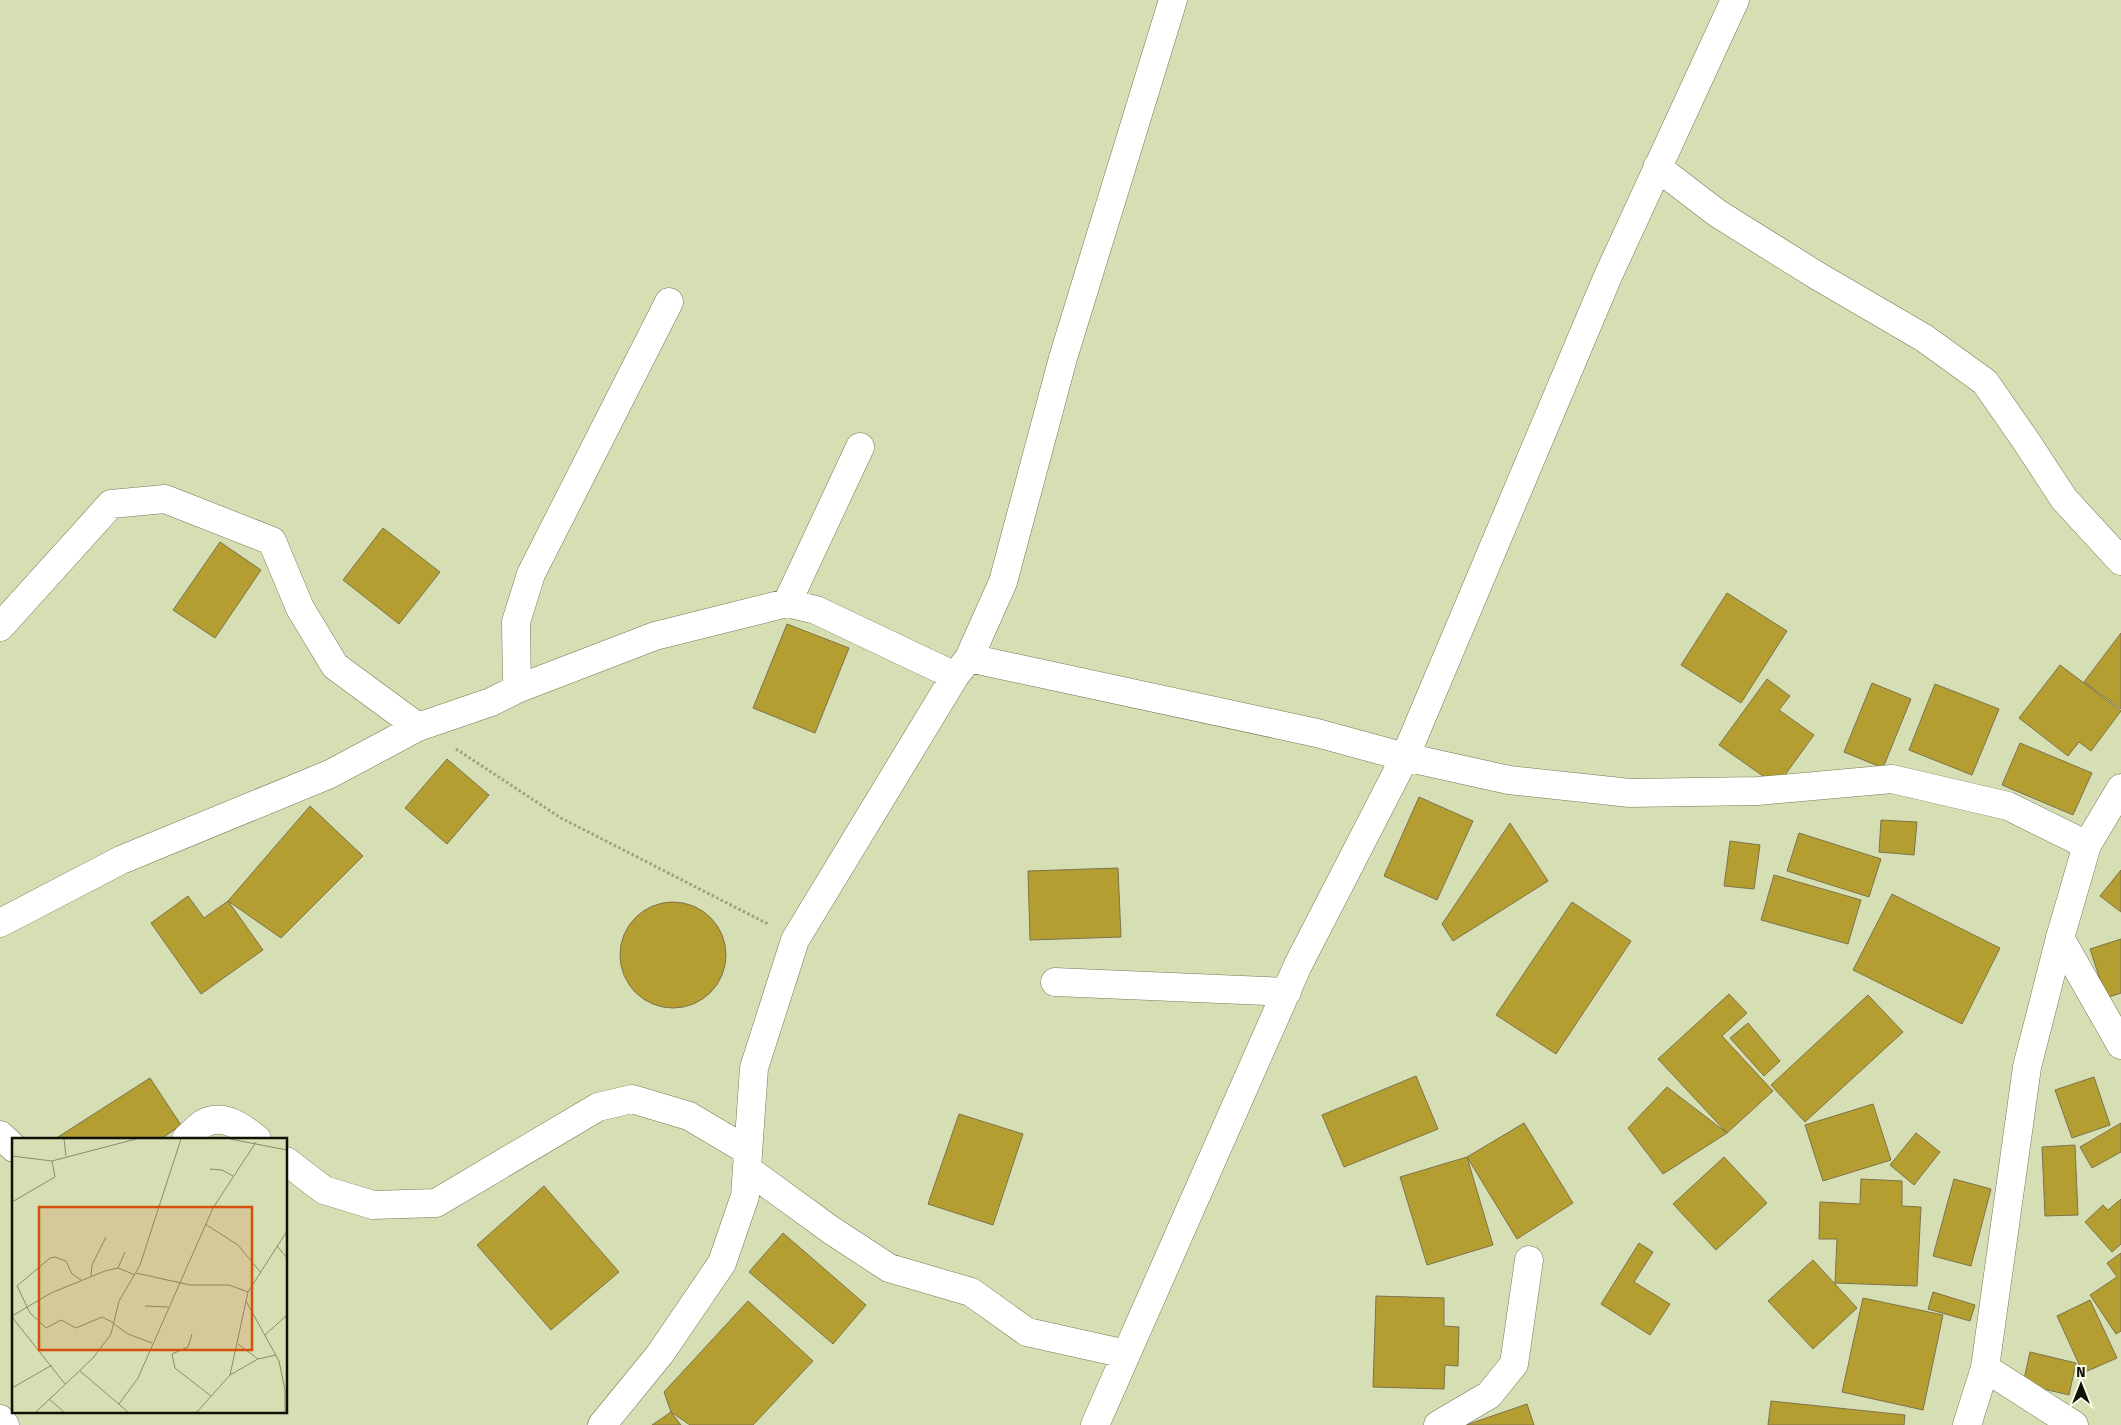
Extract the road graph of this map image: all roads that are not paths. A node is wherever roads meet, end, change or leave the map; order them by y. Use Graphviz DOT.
graph roads {
  1 [pos="1174,0"];
  2 [pos="1735,0"];
  3 [pos="1657,167"];
  4 [pos="669,302"];
  5 [pos="860,447"];
  6 [pos="2121,561"];
  7 [pos="786,603"];
  8 [pos="0,627"];
  9 [pos="962,667"];
  10 [pos="517,689"];
  11 [pos="425,725"];
  12 [pos="1405,757"];
  13 [pos="2121,788"];
  14 [pos="2087,845"];
  15 [pos="0,923"];
  16 [pos="2060,938"];
  17 [pos="1055,982"];
  18 [pos="1287,992"];
  19 [pos="2121,1045"];
  20 [pos="0,1135"];
  21 [pos="187,1138"];
  22 [pos="256,1138"];
  23 [pos="12,1146"];
  24 [pos="747,1160"];
  25 [pos="288,1163"];
  26 [pos="1528,1260"];
  27 [pos="1126,1354"];
  28 [pos="1985,1368"];
  29 [pos="0,1419"];
  30 [pos="5,1425"];
  31 [pos="602,1425"];
  32 [pos="1095,1425"];
  33 [pos="1438,1425"];
  34 [pos="1967,1425"];
  35 [pos="2074,1425"];
  1 -- 9 [label="street"];
  2 -- 3 [label="street"];
  3 -- 6 [label="street"];
  3 -- 12 [label="street"];
  4 -- 10 [label="street"];
  5 -- 7 [label="street"];
  7 -- 9 [label="street"];
  7 -- 10 [label="street"];
  8 -- 11 [label="street"];
  9 -- 12 [label="street"];
  9 -- 24 [label="street"];
  10 -- 11 [label="street"];
  11 -- 15 [label="street"];
  12 -- 14 [label="street"];
  12 -- 18 [label="street"];
  13 -- 14 [label="street"];
  14 -- 16 [label="street"];
  16 -- 19 [label="street"];
  16 -- 28 [label="street"];
  17 -- 18 [label="street"];
  18 -- 27 [label="street"];
  20 -- 23 [label="street"];
  21 -- 22 [label="street"];
  24 -- 25 [label="street"];
  24 -- 27 [label="street"];
  24 -- 31 [label="street"];
  26 -- 33 [label="street"];
  27 -- 32 [label="street"];
  28 -- 34 [label="street"];
  28 -- 35 [label="street"];
  29 -- 30 [label="street"];
}
